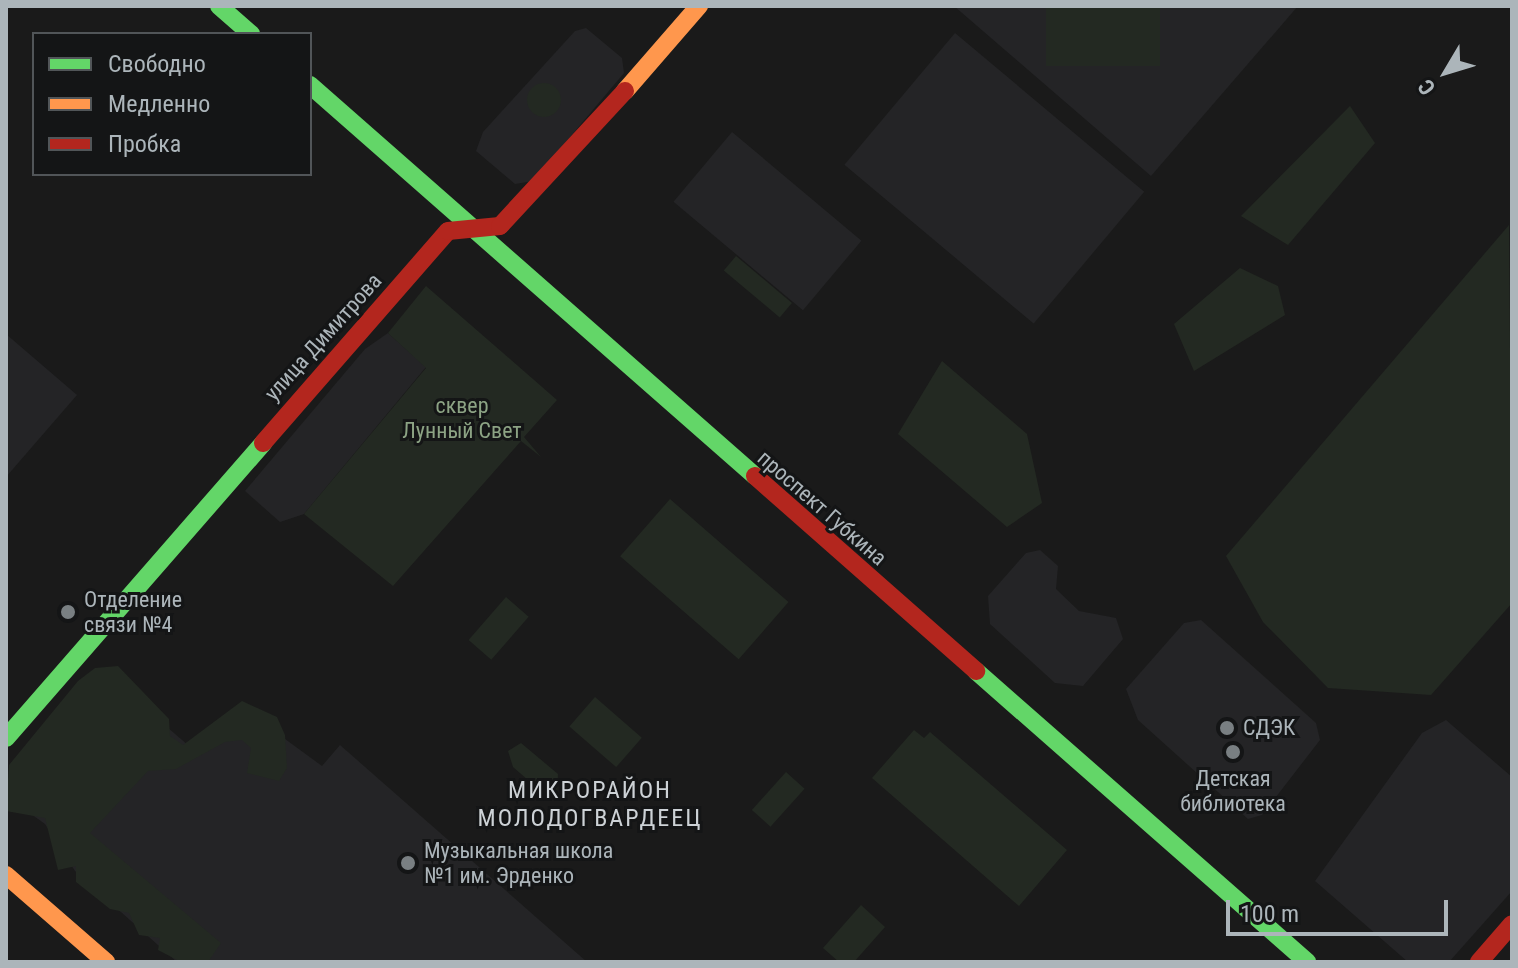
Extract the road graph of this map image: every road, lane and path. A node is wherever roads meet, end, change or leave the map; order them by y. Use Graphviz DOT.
graph roads {
  1 [pos="219,6"];
  2 [pos="699,6"];
  3 [pos="249,32"];
  4 [pos="312,87"];
  5 [pos="473,231"];
  6 [pos="6,738"];
  7 [pos="6,875"];
  8 [pos="1512,924"];
  9 [pos="106,962"];
  10 [pos="1307,962"];
  11 [pos="1479,962"];
  1 -- 3 [label="main road"];
  2 -- 5 [label="main road, улица Димитрова"];
  4 -- 5 [label="main road, проспект Губкина"];
  5 -- 6 [label="main road, улица Димитрова"];
  5 -- 10 [label="main road, проспект Губкина"];
  7 -- 9 [label="main road"];
  8 -- 11 [label="main road"];
}
